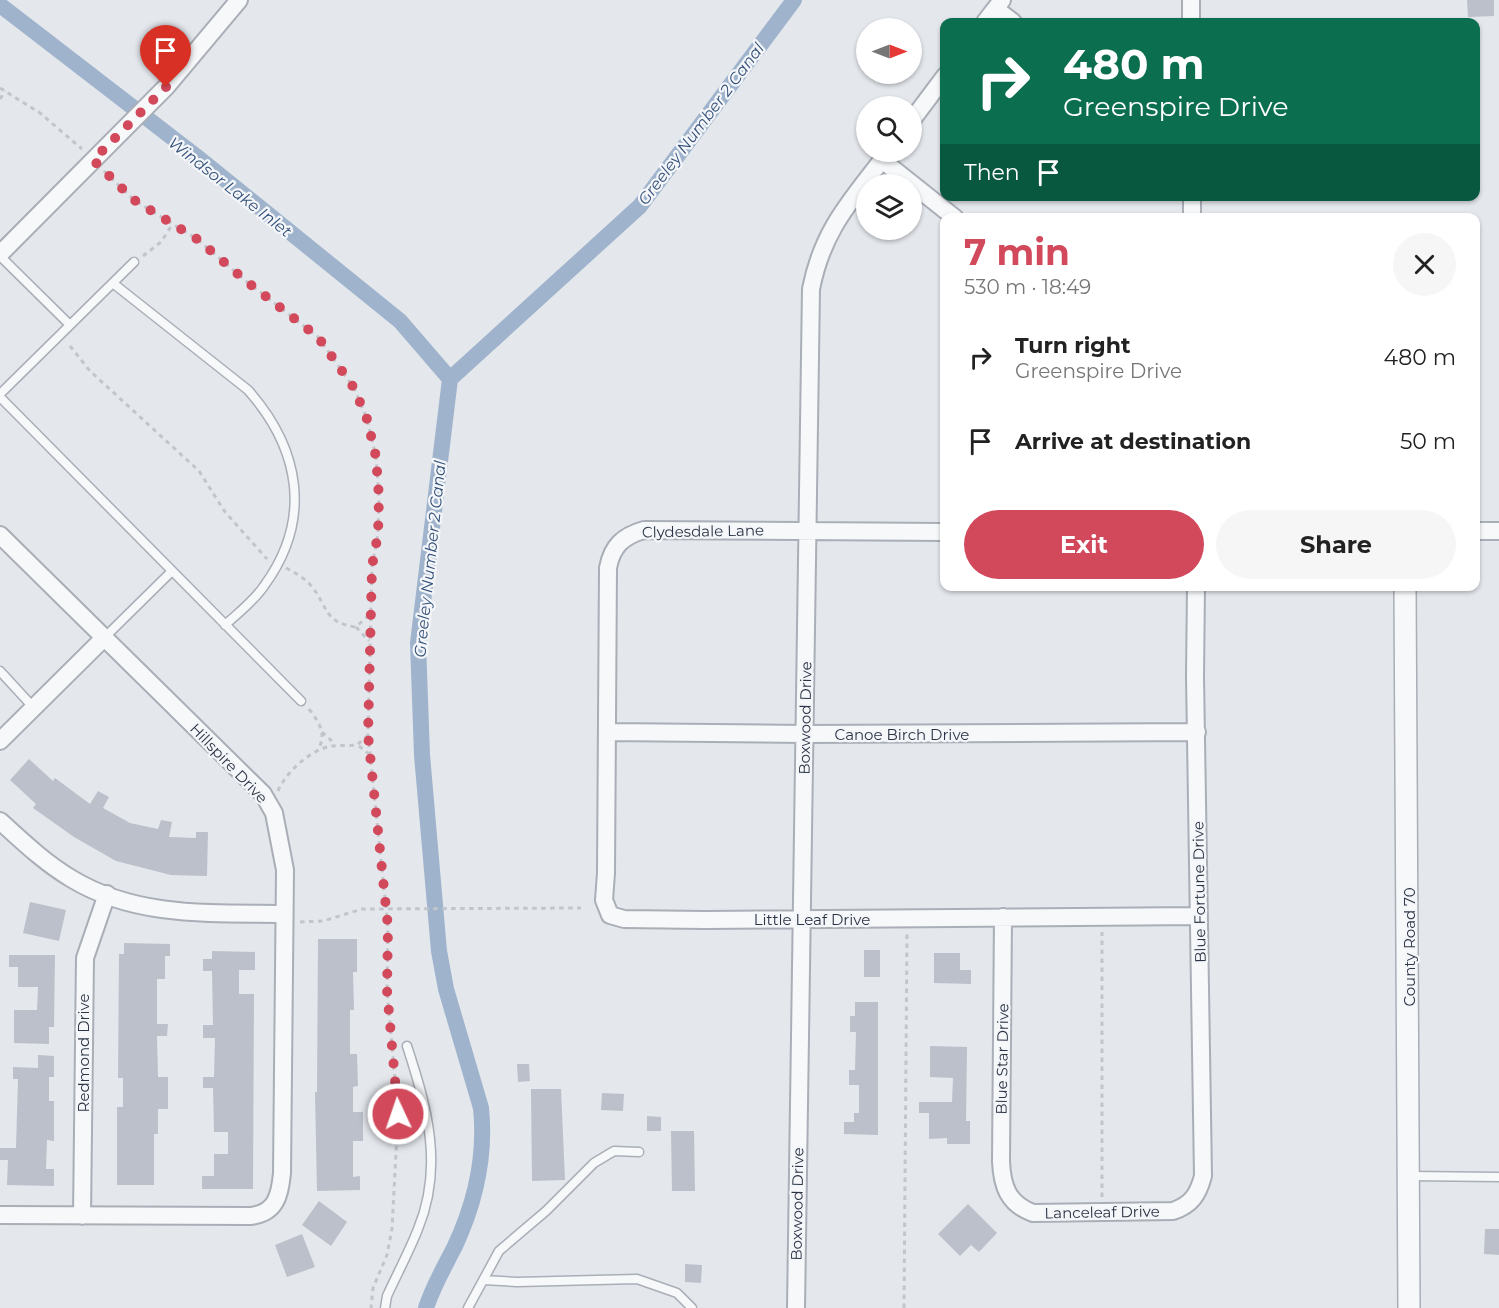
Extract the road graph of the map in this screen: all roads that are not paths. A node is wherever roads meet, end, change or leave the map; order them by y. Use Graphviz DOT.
graph roads {
  1 [pos="239,0"];
  2 [pos="1191,0"];
  3 [pos="1191,18"];
  4 [pos="940,83"];
  5 [pos="922,107"];
  6 [pos="880,162"];
  7 [pos="892,162"];
  8 [pos="949,213"];
  9 [pos="0,255"];
  10 [pos="134,262"];
  11 [pos="114,284"];
  12 [pos="70,325"];
  13 [pos="0,396"];
  14 [pos="807,530"];
  15 [pos="1480,531"];
  16 [pos="1499,531"];
  17 [pos="940,532"];
  18 [pos="0,535"];
  19 [pos="172,571"];
  20 [pos="1196,591"];
  21 [pos="1405,591"];
  22 [pos="225,625"];
  23 [pos="104,638"];
  24 [pos="0,671"];
  25 [pos="301,701"];
  26 [pos="34,708"];
  27 [pos="608,732"];
  28 [pos="1197,732"];
  29 [pos="804,734"];
  30 [pos="0,741"];
  31 [pos="0,821"];
  32 [pos="107,894"];
  33 [pos="284,914"];
  34 [pos="1199,916"];
  35 [pos="1003,918"];
  36 [pos="802,919"];
  37 [pos="407,1046"];
  38 [pos="639,1152"];
  39 [pos="1409,1176"];
  40 [pos="1499,1177"];
  41 [pos="1195,1197"];
  42 [pos="1010,1198"];
  43 [pos="0,1215"];
  44 [pos="82,1216"];
  45 [pos="484,1280"];
  46 [pos="385,1308"];
  47 [pos="468,1308"];
  48 [pos="692,1308"];
  49 [pos="796,1308"];
  50 [pos="1408,1308"];
  1 -- 9 [label="street"];
  2 -- 3 [label="street"];
  4 -- 5 [label="street"];
  6 -- 14 [label="street, Boxwood Drive"];
  7 -- 8 [label="street"];
  9 -- 12 [label="lane"];
  10 -- 11 [label="lane"];
  11 -- 12 [label="lane"];
  11 -- 22 [label="lane"];
  12 -- 13 [label="lane"];
  13 -- 19 [label="lane"];
  14 -- 17 [label="street, Clydesdale Lane"];
  14 -- 27 [label="street, Clydesdale Lane"];
  14 -- 29 [label="street, Boxwood Drive"];
  15 -- 16 [label="street"];
  18 -- 23 [label="street, Hillspire Drive"];
  19 -- 22 [label="lane"];
  19 -- 23 [label="lane"];
  20 -- 28 [label="street, Blue Fortune Drive"];
  21 -- 39 [label="street, County Road 70"];
  22 -- 25 [label="lane"];
  23 -- 26 [label="street"];
  23 -- 33 [label="street, Hillspire Drive"];
  24 -- 26 [label="lane"];
  26 -- 30 [label="street"];
  27 -- 29 [label="street, Canoe Birch Drive"];
  27 -- 36 [label="street, Little Leaf Drive"];
  28 -- 29 [label="street, Canoe Birch Drive"];
  28 -- 34 [label="street, Blue Fortune Drive"];
  29 -- 36 [label="street, Boxwood Drive"];
  31 -- 32 [label="street"];
  32 -- 33 [label="street"];
  32 -- 44 [label="street, Redmond Drive"];
  33 -- 44 [label="street, Hillspire Drive"];
  34 -- 35 [label="street, Little Leaf Drive"];
  34 -- 41 [label="street, Blue Fortune Drive"];
  35 -- 36 [label="street, Little Leaf Drive"];
  35 -- 42 [label="street, Blue Star Drive"];
  36 -- 49 [label="street, Boxwood Drive"];
  37 -- 46 [label="lane"];
  38 -- 45 [label="lane"];
  39 -- 40 [label="lane"];
  39 -- 50 [label="street, County Road 70"];
  41 -- 42 [label="street, Lanceleaf Drive"];
  43 -- 44 [label="street"];
  45 -- 47 [label="lane"];
  45 -- 48 [label="lane"];
}
